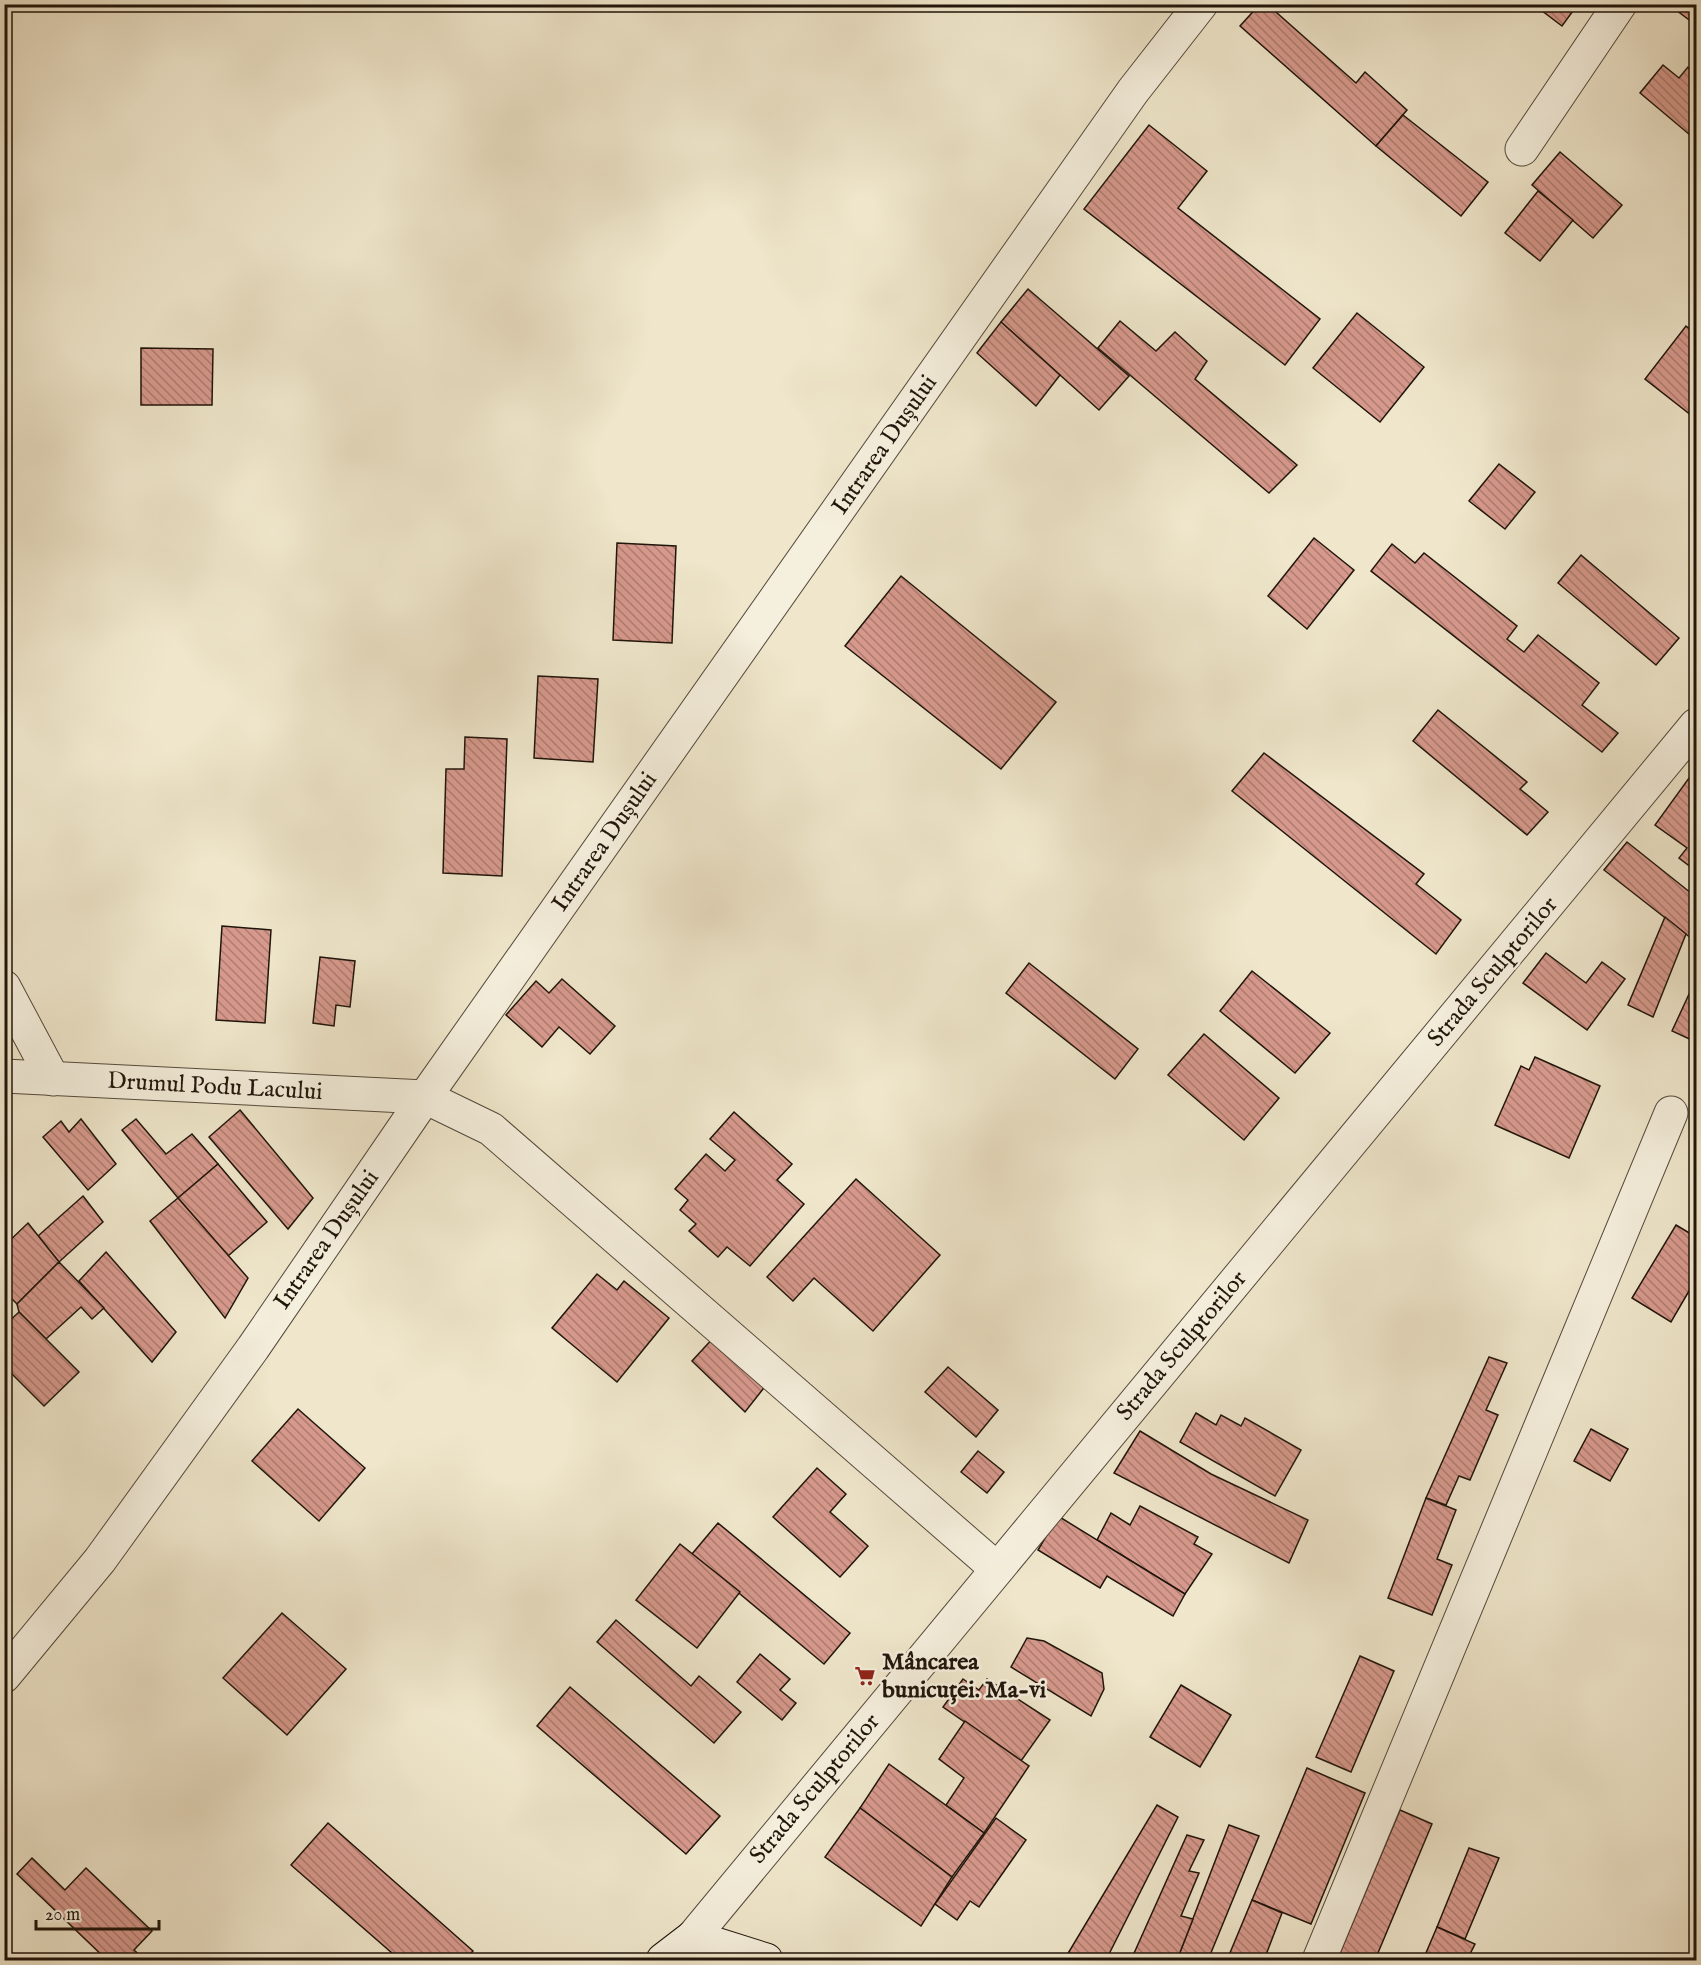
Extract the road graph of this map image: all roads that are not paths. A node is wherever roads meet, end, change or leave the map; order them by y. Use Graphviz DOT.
graph roads {
  1 [pos="1201,4"];
  2 [pos="1620,4"];
  3 [pos="1521,149"];
  4 [pos="1696,725"];
  5 [pos="4,987"];
  6 [pos="4,1076"];
  7 [pos="52,1079"];
  8 [pos="426,1097"];
  9 [pos="1671,1113"];
  10 [pos="998,1569"];
  11 [pos="4,1676"];
  12 [pos="693,1937"];
  13 [pos="663,1960"];
  14 [pos="766,1960"];
  15 [pos="1319,1960"];
  1 -- 8 [label="street, Intrarea Dușului"];
  2 -- 3 [label="street"];
  4 -- 10 [label="street, Strada Sculptorilor"];
  5 -- 7 [label="street"];
  6 -- 7 [label="street, Drumul Podu Lacului"];
  7 -- 8 [label="street, Drumul Podu Lacului"];
  8 -- 10 [label="street"];
  8 -- 11 [label="street, Intrarea Dușului"];
  9 -- 15 [label="street"];
  10 -- 12 [label="street, Strada Sculptorilor"];
  12 -- 13 [label="street, Strada Sculptorilor"];
  12 -- 14 [label="street"];
}
